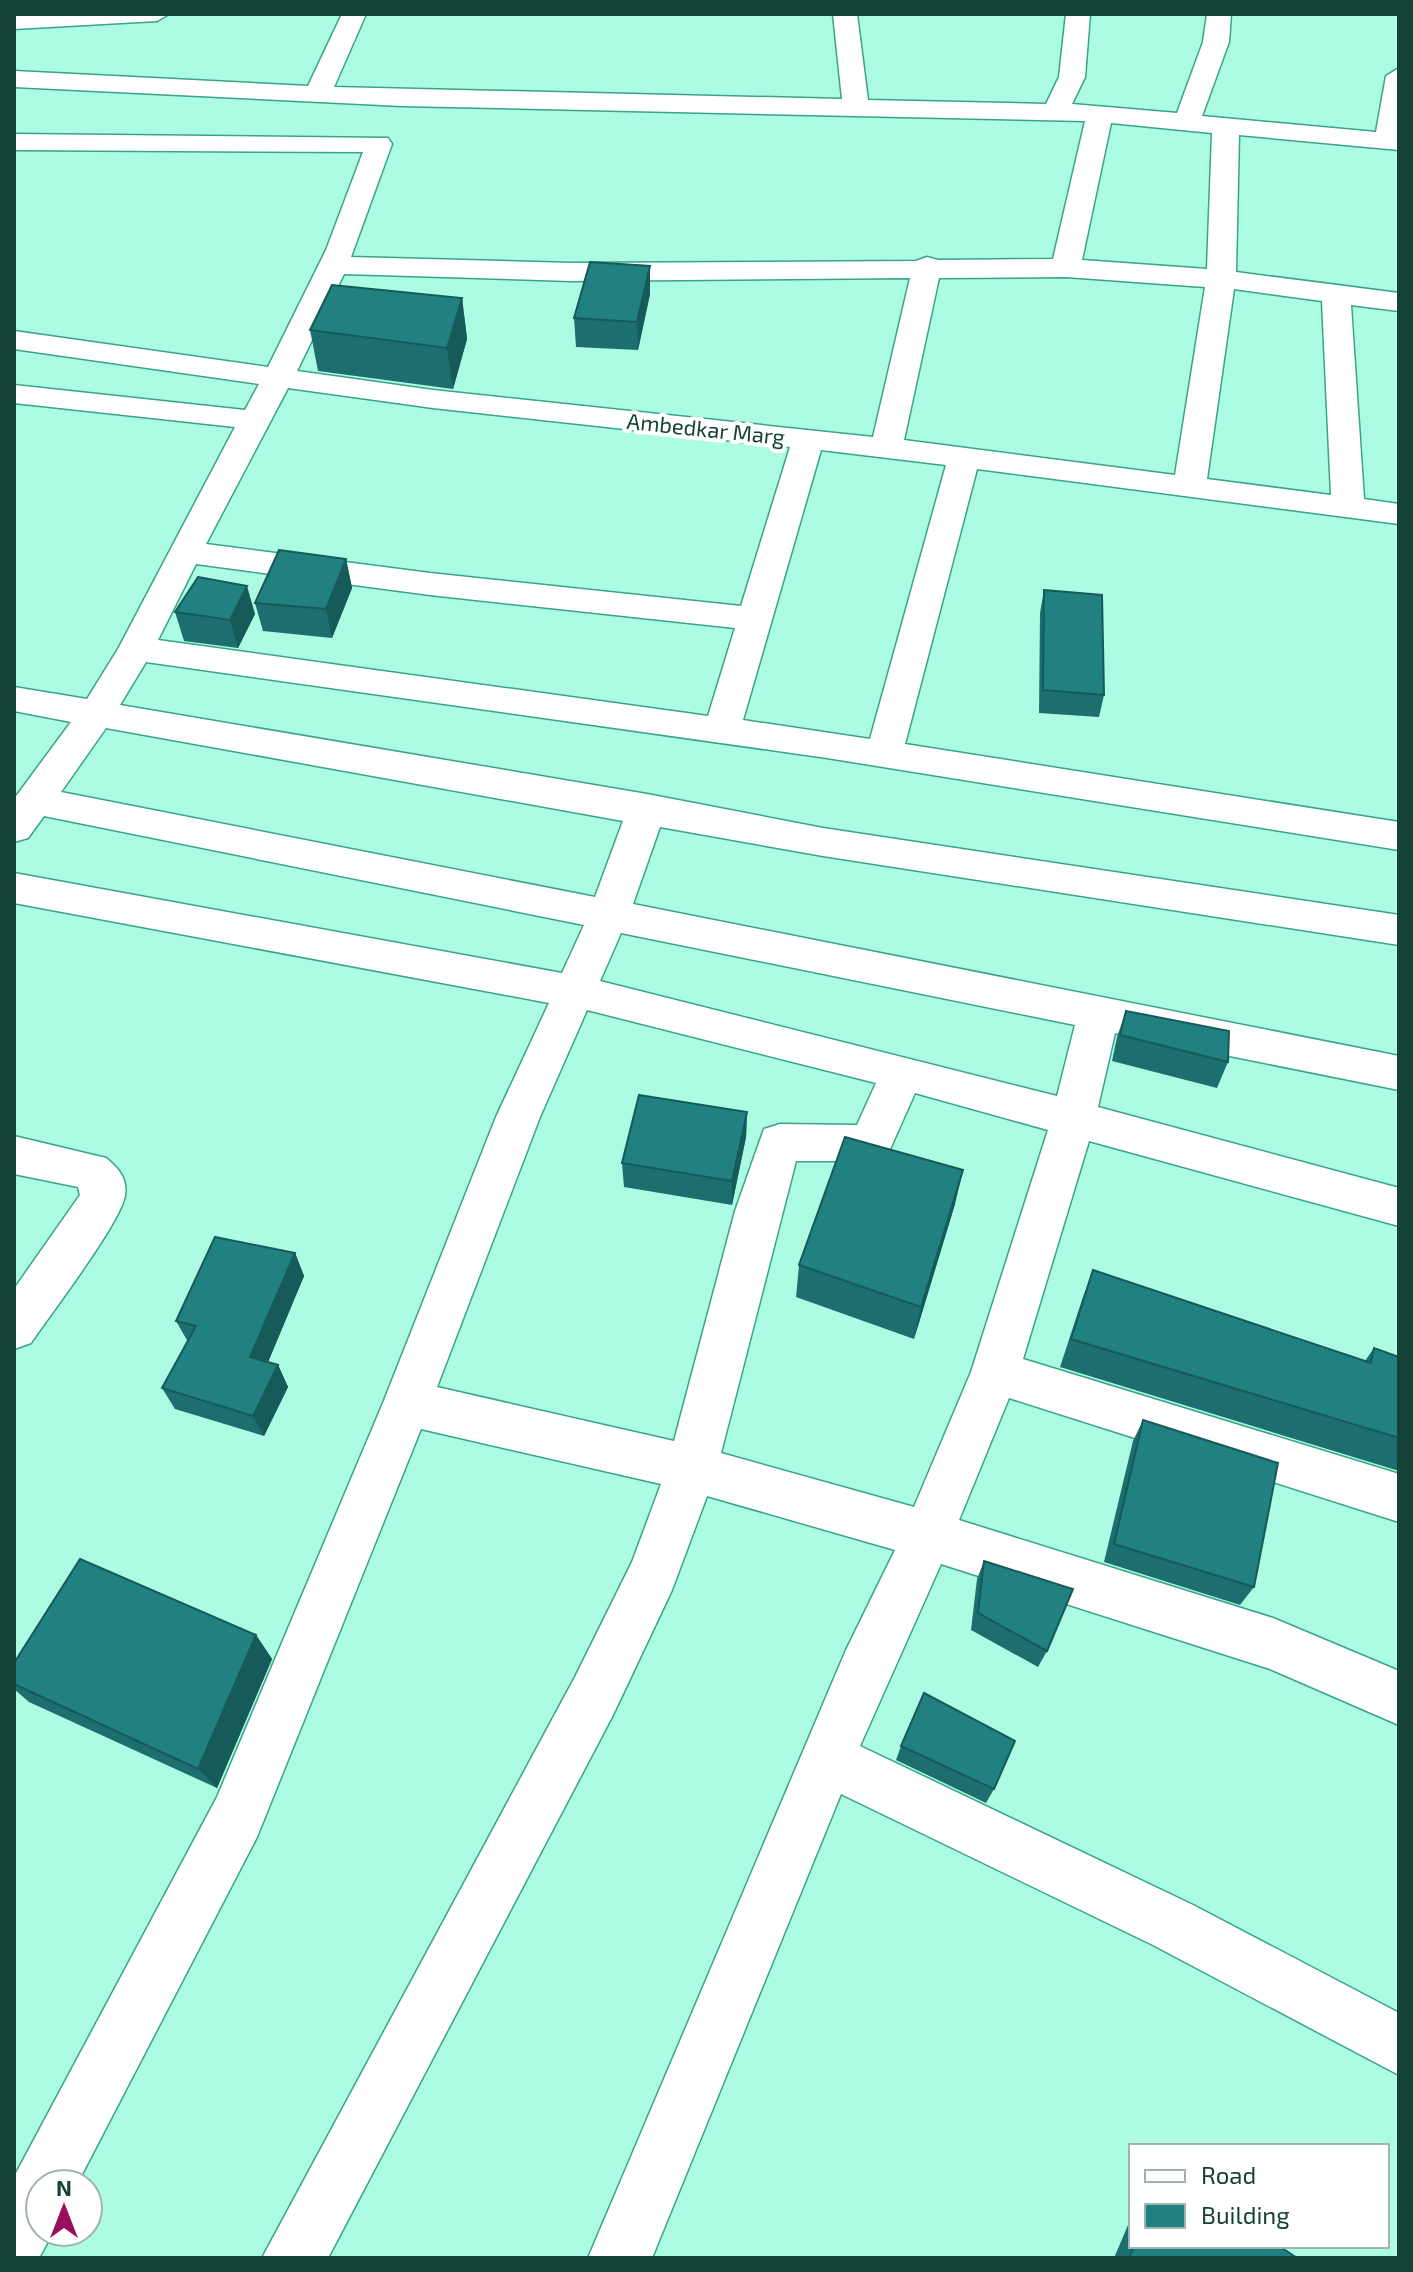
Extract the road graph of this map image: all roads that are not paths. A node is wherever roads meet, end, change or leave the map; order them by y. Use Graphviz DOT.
graph roads {
  1 [pos="157,14"];
  2 [pos="354,14"];
  3 [pos="845,14"];
  4 [pos="1078,14"];
  5 [pos="1219,14"];
  6 [pos="14,22"];
  7 [pos="1399,76"];
  8 [pos="14,79"];
  9 [pos="52,80"];
  10 [pos="317,95"];
  11 [pos="856,107"];
  12 [pos="1056,111"];
  13 [pos="1100,114"];
  14 [pos="23,115"];
  15 [pos="1187,122"];
  16 [pos="1226,126"];
  17 [pos="14,142"];
  18 [pos="1393,142"];
  19 [pos="337,265"];
  20 [pos="927,266"];
  21 [pos="1066,268"];
  22 [pos="1221,279"];
  23 [pos="1336,292"];
  24 [pos="1399,302"];
  25 [pos="14,340"];
  26 [pos="277,379"];
  27 [pos="14,394"];
  28 [pos="254,420"];
  29 [pos="808,439"];
  30 [pos="886,448"];
  31 [pos="964,457"];
  32 [pos="1190,487"];
  33 [pos="1348,508"];
  34 [pos="1399,514"];
  35 [pos="185,552"];
  36 [pos="755,619"];
  37 [pos="136,649"];
  38 [pos="14,699"];
  39 [pos="98,712"];
  40 [pos="722,731"];
  41 [pos="884,755"];
  42 [pos="647,808"];
  43 [pos="24,814"];
  44 [pos="1399,836"];
  45 [pos="14,888"];
  46 [pos="609,915"];
  47 [pos="1399,930"];
  48 [pos="574,991"];
  49 [pos="1099,1013"];
  50 [pos="902,1072"];
  51 [pos="1399,1073"];
  52 [pos="1073,1119"];
  53 [pos="14,1155"];
  54 [pos="1399,1207"];
  55 [pos="14,1328"];
  56 [pos="995,1372"];
  57 [pos="407,1403"];
  58 [pos="692,1468"];
  59 [pos="1399,1498"];
  60 [pos="928,1535"];
  61 [pos="1399,1698"];
  62 [pos="830,1760"];
  63 [pos="1399,2045"];
  64 [pos="52,2168"];
  65 [pos="24,2222"];
  66 [pos="14,2241"];
  67 [pos="294,2258"];
  68 [pos="620,2258"];
  1 -- 6 [label="street"];
  2 -- 10 [label="street"];
  3 -- 11 [label="street"];
  4 -- 12 [label="street"];
  5 -- 15 [label="street"];
  7 -- 18 [label="street"];
  8 -- 9 [label="street"];
  9 -- 10 [label="street"];
  9 -- 14 [label="street"];
  10 -- 11 [label="street"];
  11 -- 12 [label="street"];
  12 -- 13 [label="street"];
  13 -- 15 [label="street"];
  13 -- 21 [label="street"];
  15 -- 16 [label="street"];
  16 -- 18 [label="street"];
  16 -- 22 [label="street"];
  17 -- 19 [label="street"];
  19 -- 20 [label="street"];
  19 -- 26 [label="street"];
  20 -- 21 [label="street"];
  20 -- 30 [label="street"];
  21 -- 22 [label="street"];
  22 -- 23 [label="street"];
  22 -- 32 [label="street"];
  23 -- 24 [label="street"];
  23 -- 33 [label="street"];
  25 -- 26 [label="street, Ambedkar Marg"];
  26 -- 28 [label="street"];
  26 -- 29 [label="street, Ambedkar Marg"];
  27 -- 28 [label="street"];
  28 -- 35 [label="street"];
  29 -- 30 [label="street, Ambedkar Marg"];
  29 -- 36 [label="street"];
  30 -- 31 [label="street, Ambedkar Marg"];
  31 -- 32 [label="street, Ambedkar Marg"];
  31 -- 41 [label="street"];
  32 -- 33 [label="street, Ambedkar Marg"];
  33 -- 34 [label="street, Ambedkar Marg"];
  35 -- 36 [label="street"];
  35 -- 37 [label="street"];
  36 -- 40 [label="street"];
  37 -- 39 [label="street"];
  37 -- 40 [label="street"];
  38 -- 39 [label="street"];
  39 -- 42 [label="street"];
  39 -- 43 [label="street"];
  40 -- 41 [label="street"];
  41 -- 44 [label="street"];
  42 -- 46 [label="street"];
  42 -- 47 [label="street"];
  43 -- 46 [label="street"];
  45 -- 48 [label="street"];
  46 -- 48 [label="street"];
  46 -- 49 [label="street"];
  48 -- 50 [label="street"];
  48 -- 57 [label="street"];
  49 -- 51 [label="street"];
  49 -- 52 [label="street"];
  50 -- 52 [label="street"];
  50 -- 58 [label="street"];
  52 -- 54 [label="street"];
  52 -- 56 [label="street"];
  53 -- 55 [label="street"];
  56 -- 59 [label="street"];
  56 -- 60 [label="street"];
  57 -- 58 [label="street"];
  57 -- 64 [label="street"];
  58 -- 60 [label="street"];
  58 -- 67 [label="street"];
  60 -- 61 [label="street"];
  60 -- 62 [label="street"];
  62 -- 63 [label="street"];
  62 -- 68 [label="street"];
  65 -- 66 [label="street"];
}
